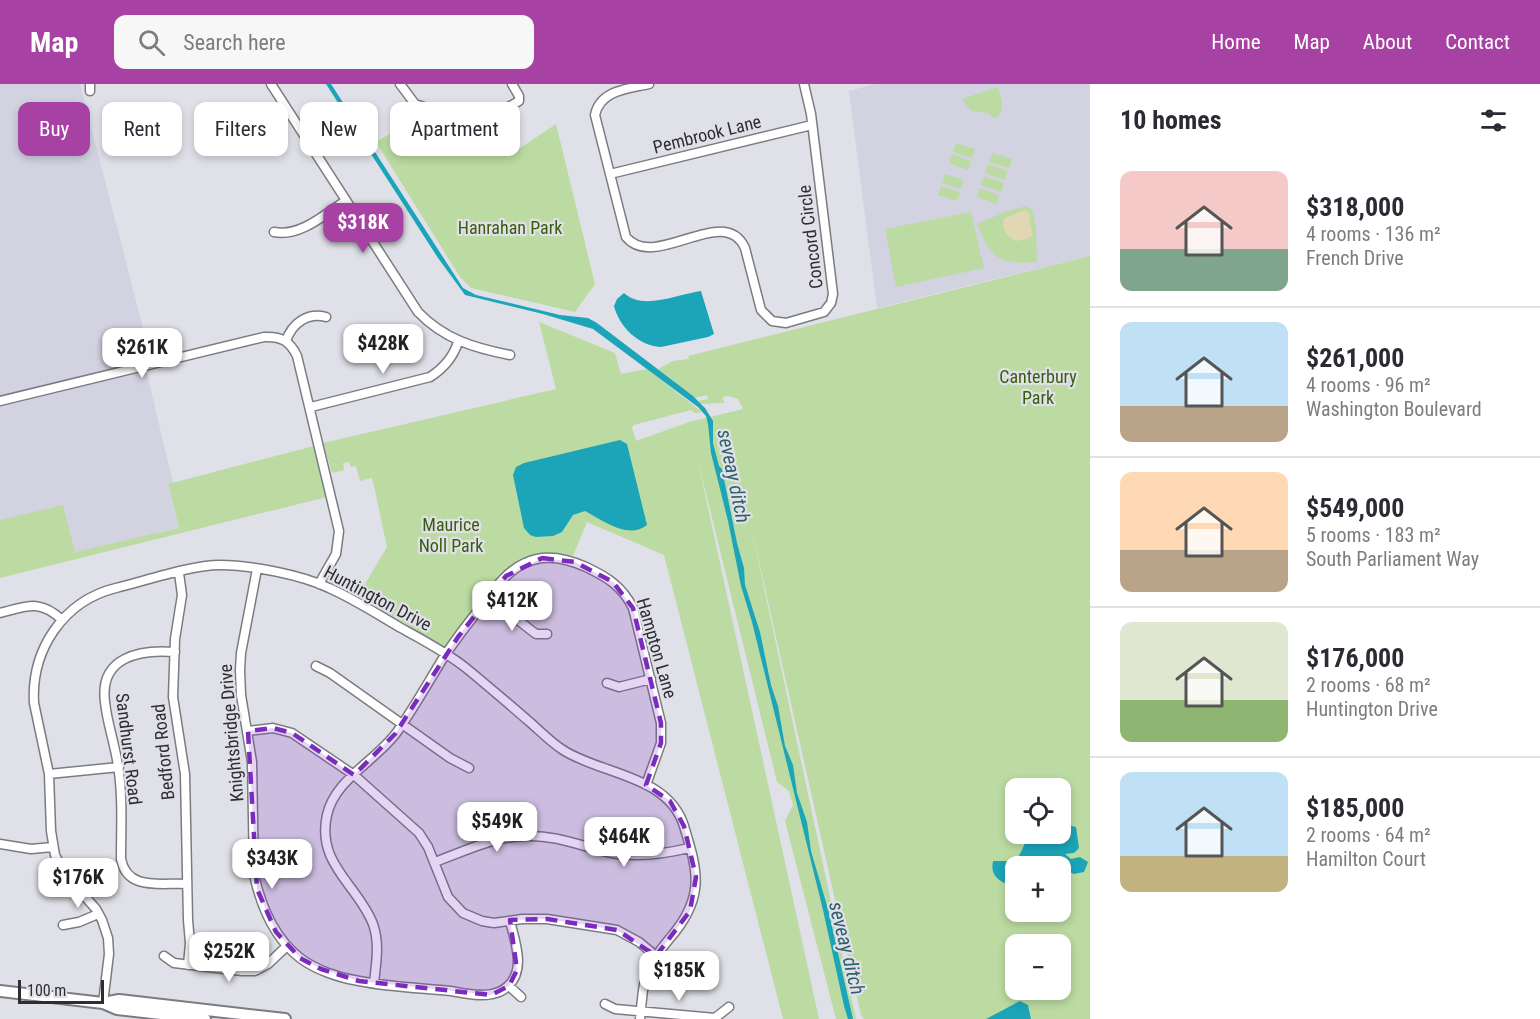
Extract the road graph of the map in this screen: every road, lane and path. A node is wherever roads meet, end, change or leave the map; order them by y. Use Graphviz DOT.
graph roads {
  1 [pos="271,84"];
  2 [pos="400,84"];
  3 [pos="512,84"];
  4 [pos="650,84"];
  5 [pos="804,84"];
  6 [pos="282,102"];
  7 [pos="288,111"];
  8 [pos="813,125"];
  9 [pos="610,174"];
  10 [pos="345,201"];
  11 [pos="273,232"];
  12 [pos="326,317"];
  13 [pos="286,341"];
  14 [pos="459,342"];
  15 [pos="510,355"];
  16 [pos="0,401"];
  17 [pos="311,407"];
  18 [pos="256,569"];
  19 [pos="178,573"];
  20 [pos="320,584"];
  21 [pos="489,597"];
  22 [pos="0,612"];
  23 [pos="62,620"];
  24 [pos="547,634"];
  25 [pos="175,652"];
  26 [pos="446,654"];
  27 [pos="316,666"];
  28 [pos="651,679"];
  29 [pos="608,683"];
  30 [pos="402,724"];
  31 [pos="248,731"];
  32 [pos="118,767"];
  33 [pos="469,768"];
  34 [pos="49,774"];
  35 [pos="354,775"];
  36 [pos="646,785"];
  37 [pos="0,844"];
  38 [pos="53,847"];
  39 [pos="689,848"];
  40 [pos="435,862"];
  41 [pos="187,884"];
  42 [pos="98,914"];
  43 [pos="510,921"];
  44 [pos="63,924"];
  45 [pos="287,946"];
  46 [pos="164,956"];
  47 [pos="656,956"];
  48 [pos="188,965"];
  49 [pos="374,983"];
  50 [pos="509,986"];
  51 [pos="0,991"];
  52 [pos="521,997"];
  53 [pos="103,1003"];
  54 [pos="605,1004"];
  55 [pos="729,1006"];
  56 [pos="641,1015"];
  57 [pos="715,1018"];
  58 [pos="205,1019"];
  59 [pos="285,1019"];
  1 -- 6 [label="street"];
  2 -- 3 [label="street"];
  4 -- 9 [label="street, Concord Circle"];
  5 -- 8 [label="street, Concord Circle"];
  7 -- 10 [label="street"];
  8 -- 9 [label="street, Pembrook Lane"];
  8 -- 9 [label="street, Concord Circle"];
  10 -- 11 [label="street"];
  10 -- 14 [label="street"];
  12 -- 13 [label="street"];
  13 -- 16 [label="street"];
  13 -- 17 [label="street"];
  14 -- 15 [label="street"];
  14 -- 17 [label="street"];
  17 -- 20 [label="street"];
  18 -- 19 [label="street, Huntington Drive"];
  18 -- 20 [label="street, Huntington Drive"];
  18 -- 31 [label="street, Knightsbridge Drive"];
  19 -- 23 [label="street, Huntington Drive"];
  19 -- 25 [label="street, Bedford Road"];
  20 -- 26 [label="street, Huntington Drive"];
  21 -- 24 [label="street"];
  21 -- 26 [label="street, Hampton Lane"];
  21 -- 28 [label="street, Hampton Lane"];
  22 -- 23 [label="street"];
  23 -- 34 [label="street, Huntington Drive"];
  25 -- 32 [label="street, Sandhurst Road"];
  25 -- 41 [label="street, Bedford Road"];
  26 -- 30 [label="street, Hampton Lane"];
  26 -- 36 [label="street, Huntington Drive"];
  27 -- 30 [label="street"];
  28 -- 29 [label="street"];
  28 -- 36 [label="street, Hampton Lane"];
  30 -- 33 [label="street"];
  30 -- 35 [label="street, Hampton Lane"];
  31 -- 35 [label="street"];
  31 -- 45 [label="street, Knightsbridge Drive"];
  32 -- 34 [label="street"];
  32 -- 41 [label="street, Sandhurst Road"];
  34 -- 38 [label="street, Huntington Drive"];
  35 -- 40 [label="street"];
  35 -- 49 [label="street, Hampton Lane"];
  36 -- 39 [label="street, Huntington Drive"];
  37 -- 38 [label="street"];
  38 -- 42 [label="street, Huntington Drive"];
  39 -- 40 [label="street"];
  39 -- 47 [label="street, Huntington Drive"];
  40 -- 43 [label="street"];
  41 -- 48 [label="street, Bedford Road"];
  42 -- 44 [label="street"];
  42 -- 53 [label="street, Huntington Drive"];
  43 -- 47 [label="street"];
  43 -- 50 [label="street"];
  45 -- 48 [label="street"];
  45 -- 49 [label="street, Knightsbridge Drive"];
  46 -- 48 [label="street"];
  47 -- 56 [label="street, Huntington Drive"];
  49 -- 50 [label="street, Knightsbridge Drive"];
  50 -- 52 [label="street"];
  51 -- 53 [label="main road"];
  53 -- 58 [label="main road"];
  53 -- 59 [label="main road"];
  54 -- 56 [label="street"];
  55 -- 57 [label="street"];
  56 -- 57 [label="street"];
}
